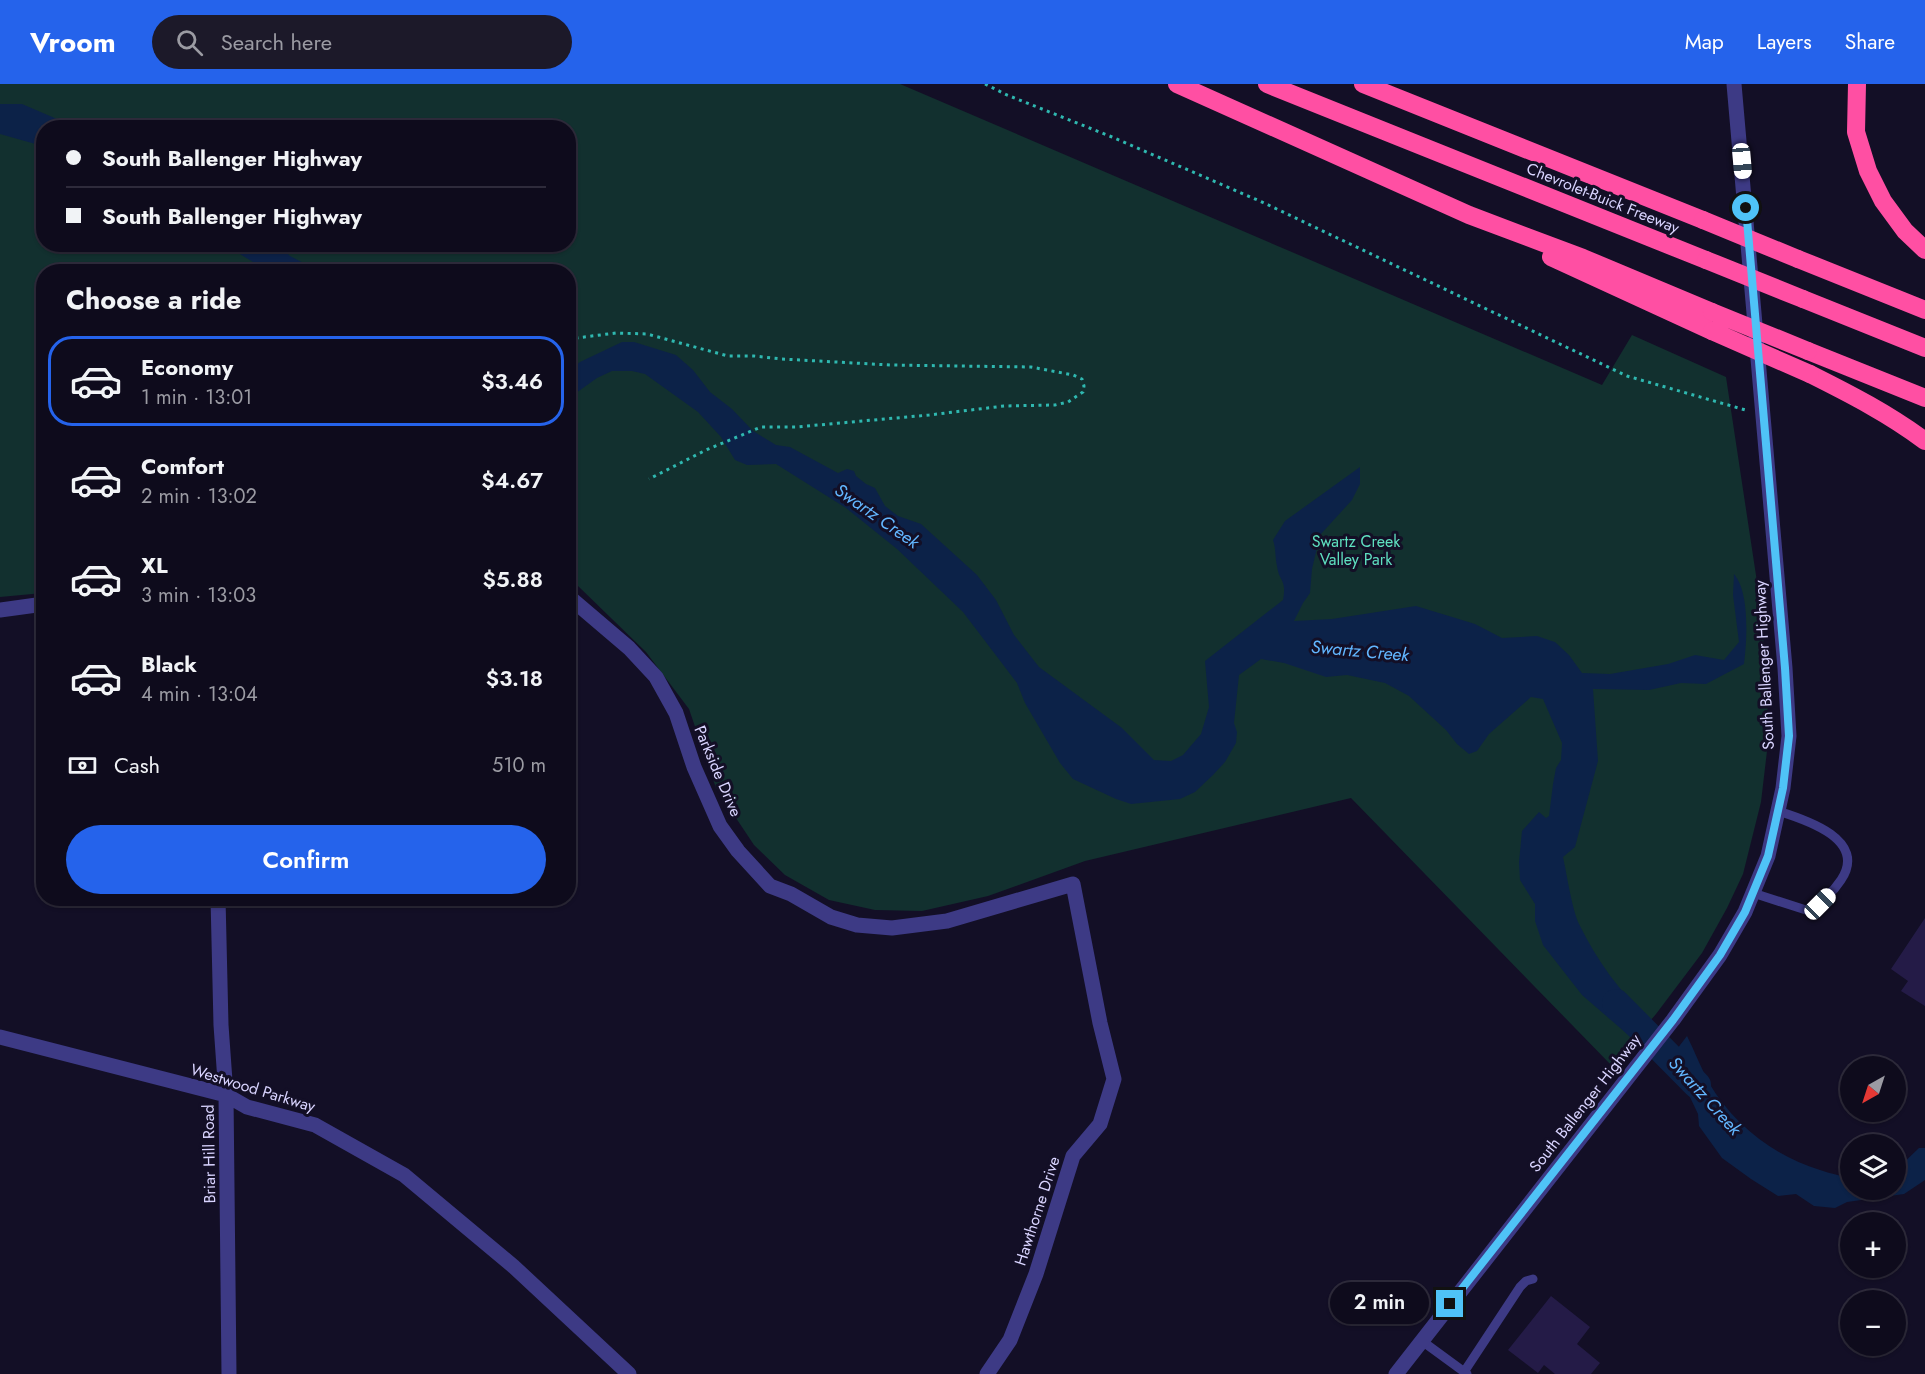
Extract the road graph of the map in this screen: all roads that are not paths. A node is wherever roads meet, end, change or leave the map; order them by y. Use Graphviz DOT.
graph roads {
  1 [pos="1177,84"];
  2 [pos="1267,84"];
  3 [pos="1363,84"];
  4 [pos="1734,84"];
  5 [pos="1857,84"];
  6 [pos="1469,215"];
  7 [pos="1925,250"];
  8 [pos="1925,310"];
  9 [pos="1925,348"];
  10 [pos="1925,398"];
  11 [pos="1925,441"];
  12 [pos="576,603"];
  13 [pos="36,605"];
  14 [pos="0,609"];
  15 [pos="1778,811"];
  16 [pos="1073,884"];
  17 [pos="1753,893"];
  18 [pos="218,906"];
  19 [pos="0,1037"];
  20 [pos="226,1095"];
  21 [pos="1533,1279"];
  22 [pos="1422,1341"];
  23 [pos="1466,1373"];
  24 [pos="229,1374"];
  25 [pos="629,1374"];
  26 [pos="987,1374"];
  27 [pos="1396,1374"];
  1 -- 6 [label="highway"];
  2 -- 9 [label="highway, Chevrolet-Buick Freeway, bridge"];
  3 -- 8 [label="highway, Chevrolet-Buick Freeway, bridge"];
  4 -- 15 [label="street, South Ballenger Highway"];
  5 -- 7 [label="highway"];
  6 -- 10 [label="highway, bridge"];
  6 -- 11 [label="highway, bridge"];
  12 -- 16 [label="street, Parkside Drive"];
  13 -- 14 [label="street"];
  15 -- 17 [label="street, South Ballenger Highway"];
  15 -- 17 [label="lane"];
  16 -- 26 [label="street, Hawthorne Drive"];
  17 -- 22 [label="street, South Ballenger Highway"];
  18 -- 20 [label="street, Briar Hill Road"];
  19 -- 20 [label="street, Westwood Parkway"];
  20 -- 24 [label="street, Briar Hill Road"];
  20 -- 25 [label="street, Westwood Parkway"];
  21 -- 23 [label="lane"];
  22 -- 23 [label="lane"];
  22 -- 27 [label="street, South Ballenger Highway"];
}
